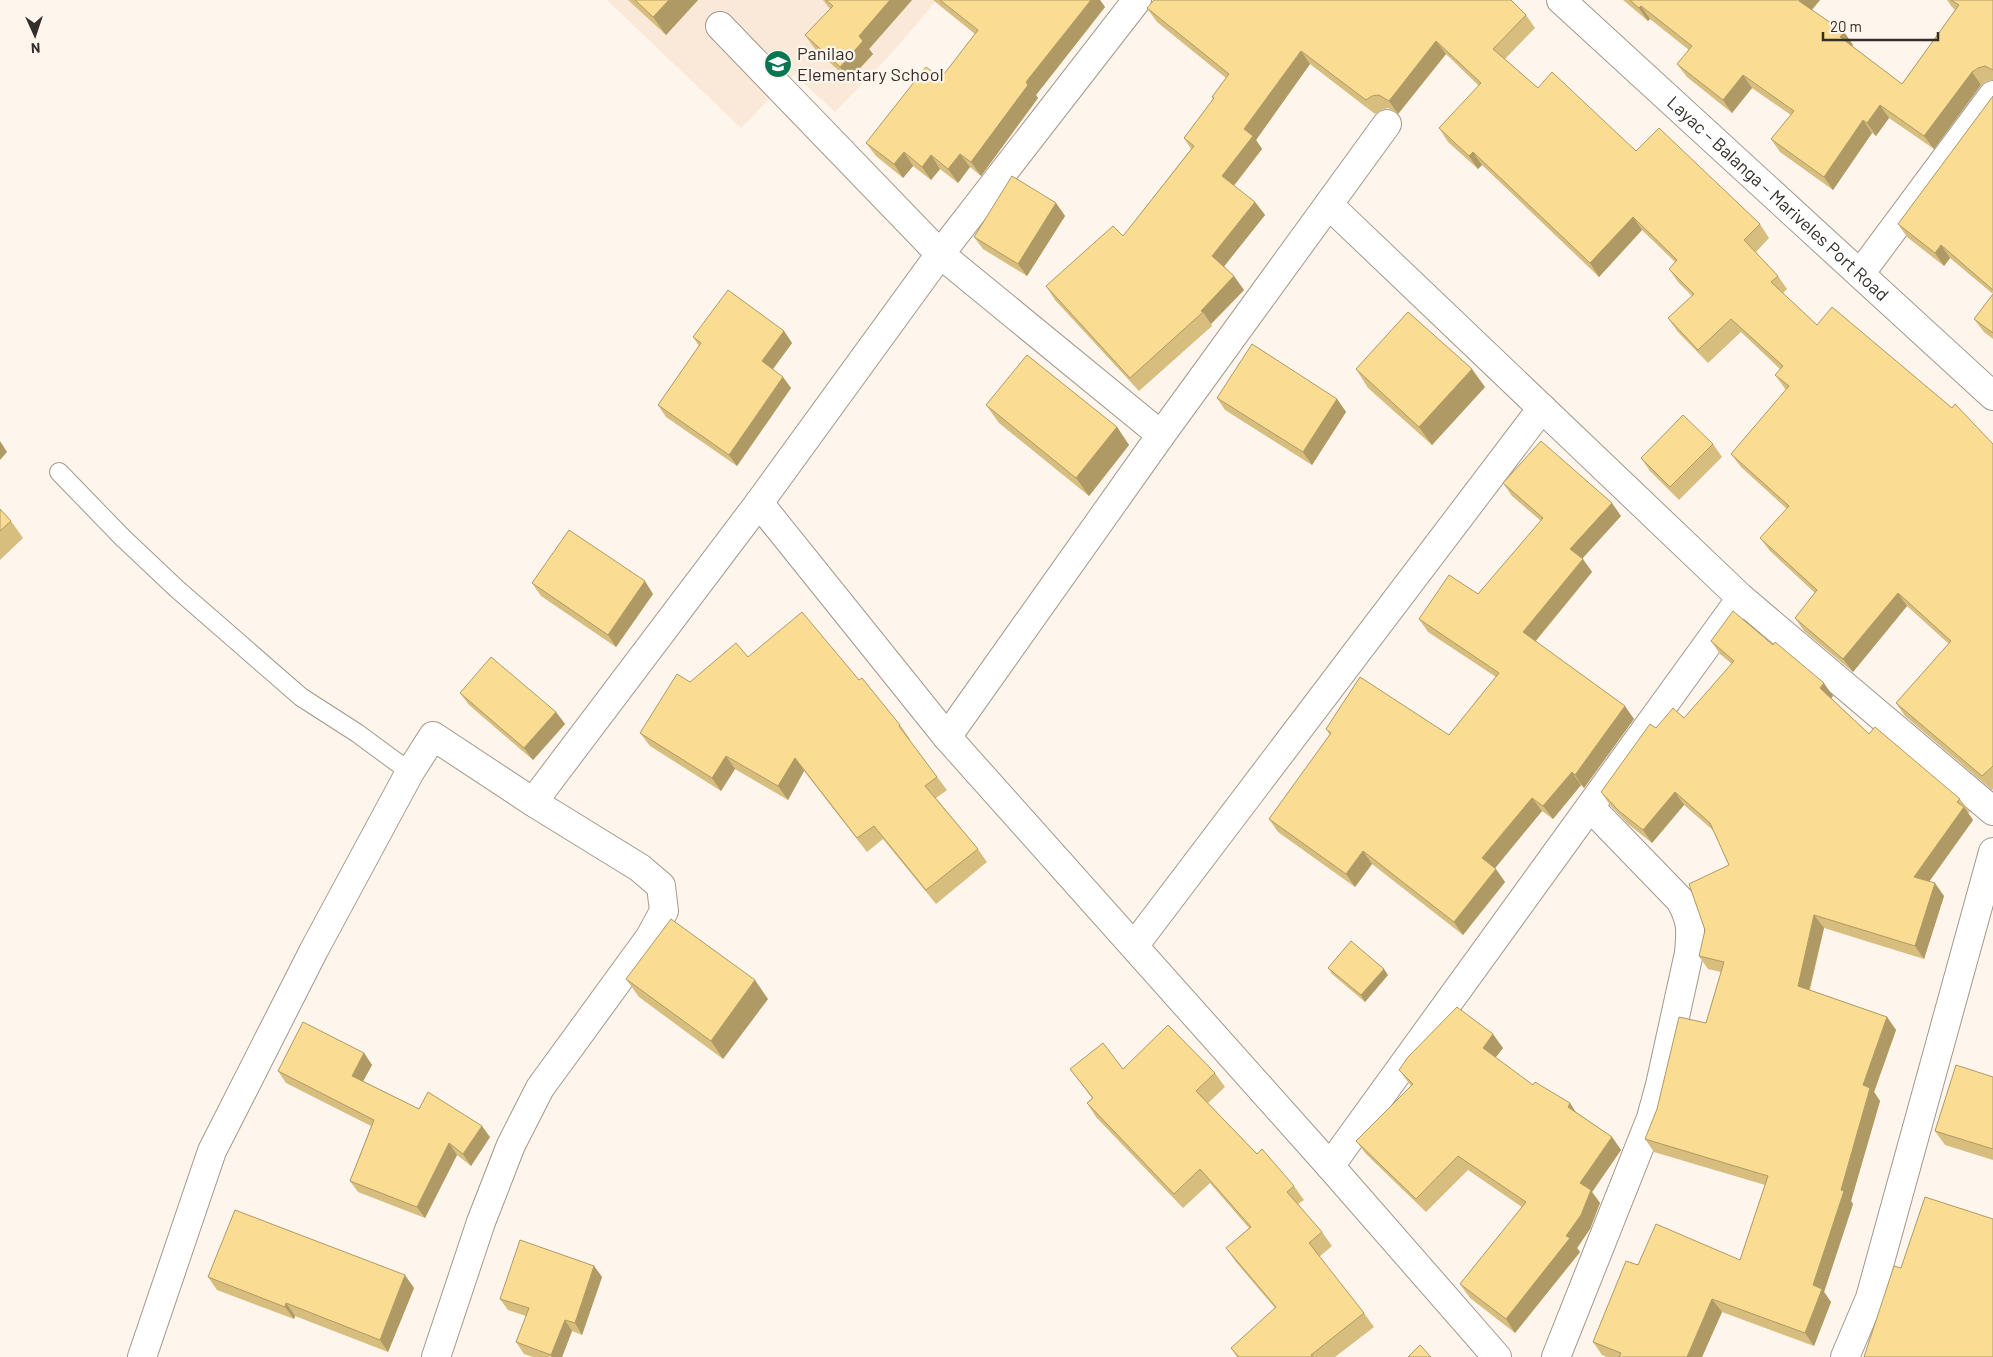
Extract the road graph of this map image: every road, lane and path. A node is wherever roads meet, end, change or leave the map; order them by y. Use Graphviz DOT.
graph roads {
  1 [pos="1137,0"];
  2 [pos="1561,0"];
  3 [pos="720,26"];
  4 [pos="1993,95"];
  5 [pos="1387,124"];
  6 [pos="1330,206"];
  7 [pos="940,254"];
  8 [pos="1860,274"];
  9 [pos="1993,396"];
  10 [pos="1542,408"];
  11 [pos="1162,435"];
  12 [pos="58,472"];
  13 [pos="759,504"];
  14 [pos="1740,598"];
  15 [pos="947,737"];
  16 [pos="410,772"];
  17 [pos="534,802"];
  18 [pos="1590,807"];
  19 [pos="1993,811"];
  20 [pos="1993,852"];
  21 [pos="1134,946"];
  22 [pos="1330,1166"];
  23 [pos="142,1357"];
  24 [pos="436,1357"];
  25 [pos="1497,1357"];
  26 [pos="1556,1357"];
  27 [pos="1845,1357"];
  1 -- 7 [label="street"];
  2 -- 8 [label="street, Layac – Balanga – Mariveles Port Road"];
  3 -- 7 [label="street"];
  4 -- 8 [label="street"];
  5 -- 6 [label="street"];
  6 -- 10 [label="street"];
  6 -- 11 [label="street"];
  7 -- 11 [label="street"];
  7 -- 13 [label="street"];
  8 -- 9 [label="street, Layac – Balanga – Mariveles Port Road"];
  10 -- 14 [label="street"];
  10 -- 21 [label="street"];
  11 -- 15 [label="street"];
  12 -- 16 [label="lane"];
  13 -- 15 [label="street"];
  13 -- 17 [label="street"];
  14 -- 18 [label="street"];
  14 -- 19 [label="street"];
  15 -- 21 [label="street"];
  16 -- 17 [label="street"];
  16 -- 23 [label="street"];
  17 -- 24 [label="street"];
  18 -- 22 [label="street"];
  18 -- 26 [label="street"];
  20 -- 27 [label="street"];
  21 -- 22 [label="street"];
  22 -- 25 [label="street"];
}
